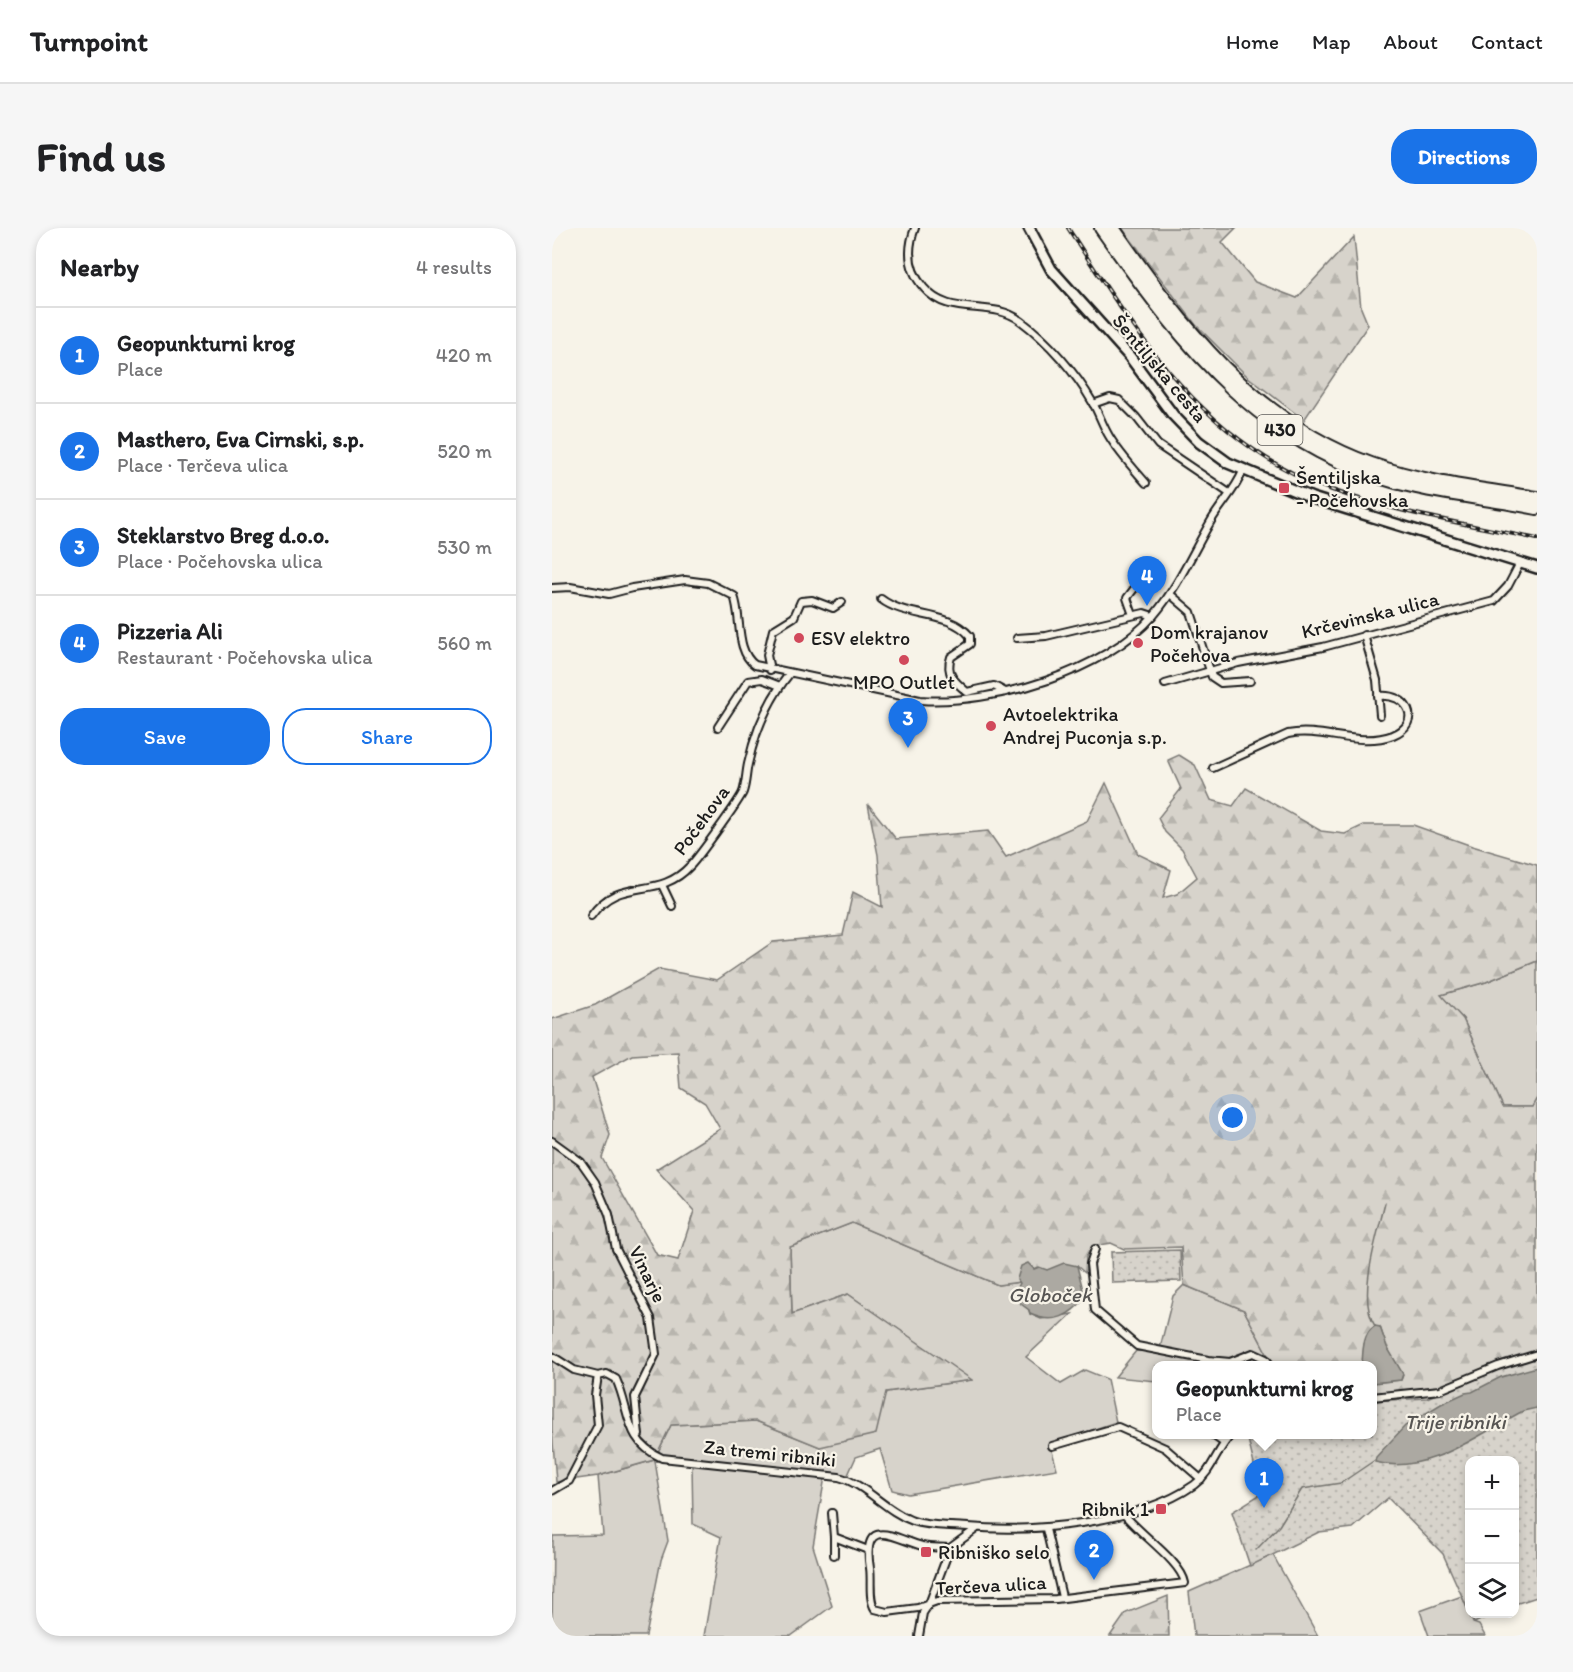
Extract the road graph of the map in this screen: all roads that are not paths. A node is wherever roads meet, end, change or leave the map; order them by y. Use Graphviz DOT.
graph roads {
  1 [pos="915,228"];
  2 [pos="1029,228"];
  3 [pos="1101,228"];
  4 [pos="1113,228"];
  5 [pos="1093,404"];
  6 [pos="1243,471"];
  7 [pos="1146,483"];
  8 [pos="1229,493"];
  9 [pos="1537,498"];
  10 [pos="1537,508"];
  11 [pos="1520,563"];
  12 [pos="1150,568"];
  13 [pos="1537,568"];
  14 [pos="552,588"];
  15 [pos="1170,594"];
  16 [pos="881,599"];
  17 [pos="842,602"];
  18 [pos="1133,615"];
  19 [pos="1153,616"];
  20 [pos="1364,635"];
  21 [pos="1017,638"];
  22 [pos="770,670"];
  23 [pos="1208,672"];
  24 [pos="784,681"];
  25 [pos="1250,681"];
  26 [pos="1165,684"];
  27 [pos="1005,692"];
  28 [pos="1378,696"];
  29 [pos="1380,715"];
  30 [pos="718,727"];
  31 [pos="1213,768"];
  32 [pos="662,885"];
  33 [pos="672,906"];
  34 [pos="591,916"];
  35 [pos="552,1141"];
  36 [pos="1095,1249"];
  37 [pos="1537,1354"];
  38 [pos="552,1356"];
  39 [pos="1213,1361"];
  40 [pos="1236,1361"];
  41 [pos="1267,1361"];
  42 [pos="598,1376"];
  43 [pos="1377,1396"];
  44 [pos="637,1437"];
  45 [pos="1218,1439"];
  46 [pos="1228,1439"];
  47 [pos="1224,1443"];
  48 [pos="1052,1446"];
  49 [pos="1201,1479"];
  50 [pos="552,1491"];
  51 [pos="832,1513"];
  52 [pos="1123,1513"];
  53 [pos="977,1528"];
  54 [pos="1046,1529"];
  55 [pos="834,1537"];
  56 [pos="950,1548"];
  57 [pos="868,1550"];
  58 [pos="834,1555"];
  59 [pos="1062,1597"];
  60 [pos="929,1604"];
  61 [pos="920,1610"];
  62 [pos="919,1636"];
  1 -- 5 [label="street"];
  2 -- 6 [label="street, Šentiljska cesta"];
  3 -- 10 [label="highway, 430"];
  4 -- 9 [label="highway, 430"];
  5 -- 7 [label="street"];
  5 -- 8 [label="street"];
  6 -- 8 [label="street"];
  6 -- 11 [label="street, Šentiljska cesta"];
  8 -- 15 [label="street"];
  11 -- 13 [label="street, Šentiljska cesta"];
  11 -- 20 [label="street, Krčevinska ulica"];
  12 -- 18 [label="street"];
  14 -- 22 [label="street"];
  15 -- 19 [label="street"];
  15 -- 23 [label="street"];
  16 -- 27 [label="street"];
  17 -- 22 [label="street"];
  18 -- 19 [label="street"];
  18 -- 21 [label="street"];
  19 -- 27 [label="street"];
  20 -- 23 [label="street, Krčevinska ulica"];
  20 -- 28 [label="street"];
  22 -- 24 [label="street"];
  23 -- 25 [label="street"];
  23 -- 26 [label="street, Krčevinska ulica"];
  24 -- 27 [label="street"];
  24 -- 30 [label="street"];
  24 -- 32 [label="street, Počehova"];
  28 -- 29 [label="street"];
  28 -- 31 [label="street"];
  32 -- 33 [label="street"];
  32 -- 34 [label="street, Počehova"];
  35 -- 44 [label="street, Vinarje"];
  36 -- 39 [label="street"];
  37 -- 43 [label="street"];
  38 -- 42 [label="street"];
  40 -- 41 [label="street"];
  42 -- 44 [label="street"];
  42 -- 50 [label="street"];
  44 -- 53 [label="street, Za tremi ribniki"];
  45 -- 47 [label="street"];
  46 -- 47 [label="street, Za tremi ribniki"];
  47 -- 49 [label="street, Za tremi ribniki"];
  48 -- 49 [label="street"];
  49 -- 52 [label="street, Za tremi ribniki"];
  51 -- 55 [label="street"];
  52 -- 54 [label="street, Za tremi ribniki"];
  52 -- 59 [label="street, Terčeva ulica"];
  53 -- 54 [label="street, Za tremi ribniki"];
  53 -- 56 [label="street"];
  54 -- 59 [label="street, Terčeva ulica"];
  55 -- 57 [label="street"];
  55 -- 58 [label="street"];
  56 -- 57 [label="street, Terčeva ulica"];
  56 -- 60 [label="street"];
  57 -- 61 [label="street, Terčeva ulica"];
  59 -- 60 [label="street, Terčeva ulica"];
  60 -- 61 [label="street"];
  61 -- 62 [label="street"];
}
